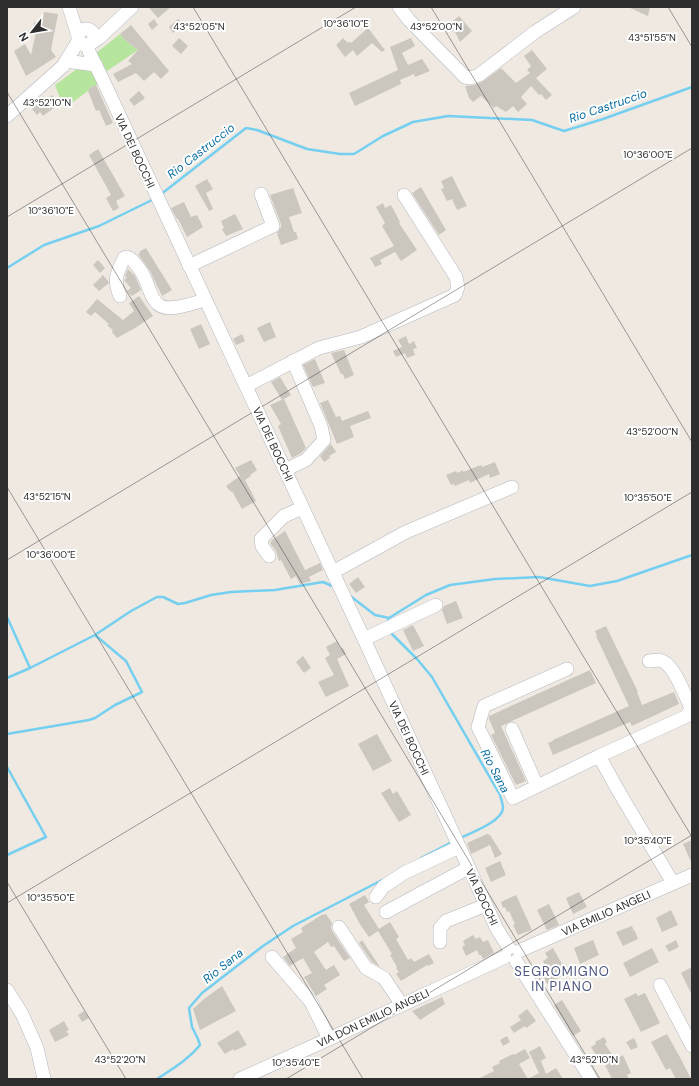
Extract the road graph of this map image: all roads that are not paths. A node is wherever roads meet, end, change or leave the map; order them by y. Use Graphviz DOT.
graph roads {
  1 [pos="132,7"];
  2 [pos="399,7"];
  3 [pos="574,7"];
  4 [pos="85,38"];
  5 [pos="68,64"];
  6 [pos="96,65"];
  7 [pos="7,116"];
  8 [pos="261,194"];
  9 [pos="404,195"];
  10 [pos="189,266"];
  11 [pos="120,296"];
  12 [pos="205,300"];
  13 [pos="293,361"];
  14 [pos="246,386"];
  15 [pos="285,470"];
  16 [pos="512,486"];
  17 [pos="302,508"];
  18 [pos="269,556"];
  19 [pos="332,572"];
  20 [pos="436,605"];
  21 [pos="364,639"];
  22 [pos="649,661"];
  23 [pos="567,669"];
  24 [pos="512,729"];
  25 [pos="599,756"];
  26 [pos="537,786"];
  27 [pos="457,842"];
  28 [pos="468,868"];
  29 [pos="692,874"];
  30 [pos="673,883"];
  31 [pos="376,897"];
  32 [pos="486,905"];
  33 [pos="386,912"];
  34 [pos="340,927"];
  35 [pos="440,942"];
  36 [pos="512,954"];
  37 [pos="272,957"];
  38 [pos="660,985"];
  39 [pos="7,990"];
  40 [pos="402,1005"];
  41 [pos="329,1040"];
  42 [pos="692,1046"];
  43 [pos="44,1079"];
  44 [pos="240,1079"];
  45 [pos="591,1079"];
  1 -- 4 [label="street"];
  2 -- 3 [label="street"];
  4 -- 5 [label="street"];
  4 -- 6 [label="street, VIA DEI BOCCHI"];
  5 -- 6 [label="street"];
  5 -- 7 [label="street"];
  6 -- 10 [label="street, VIA DEI BOCCHI"];
  8 -- 10 [label="street"];
  9 -- 13 [label="street"];
  10 -- 12 [label="street, VIA DEI BOCCHI"];
  11 -- 12 [label="street"];
  12 -- 14 [label="street, VIA DEI BOCCHI"];
  13 -- 14 [label="street"];
  13 -- 15 [label="street"];
  14 -- 15 [label="street, VIA DEI BOCCHI"];
  15 -- 17 [label="street, VIA DEI BOCCHI"];
  16 -- 19 [label="street"];
  17 -- 18 [label="street"];
  17 -- 19 [label="street, VIA DEI BOCCHI"];
  19 -- 21 [label="street, VIA DEI BOCCHI"];
  20 -- 21 [label="street"];
  21 -- 27 [label="street, VIA DEI BOCCHI"];
  22 -- 25 [label="street"];
  23 -- 26 [label="street"];
  24 -- 26 [label="street"];
  25 -- 26 [label="street"];
  25 -- 30 [label="street"];
  27 -- 28 [label="street, VIA BOCCHI"];
  27 -- 31 [label="street"];
  28 -- 32 [label="street, VIA BOCCHI"];
  28 -- 33 [label="street"];
  29 -- 30 [label="street, VIA EMILIO ANGELI"];
  30 -- 36 [label="street, VIA EMILIO ANGELI"];
  32 -- 35 [label="street"];
  32 -- 36 [label="street, VIA BOCCHI"];
  34 -- 40 [label="street"];
  36 -- 40 [label="street, VIA DON EMILIO ANGELI"];
  36 -- 45 [label="street, VIA BOCCHI"];
  37 -- 41 [label="street"];
  38 -- 42 [label="street"];
  39 -- 43 [label="street"];
  40 -- 41 [label="street, VIA DON EMILIO ANGELI"];
  41 -- 44 [label="street, VIA DON EMILIO ANGELI"];
}
